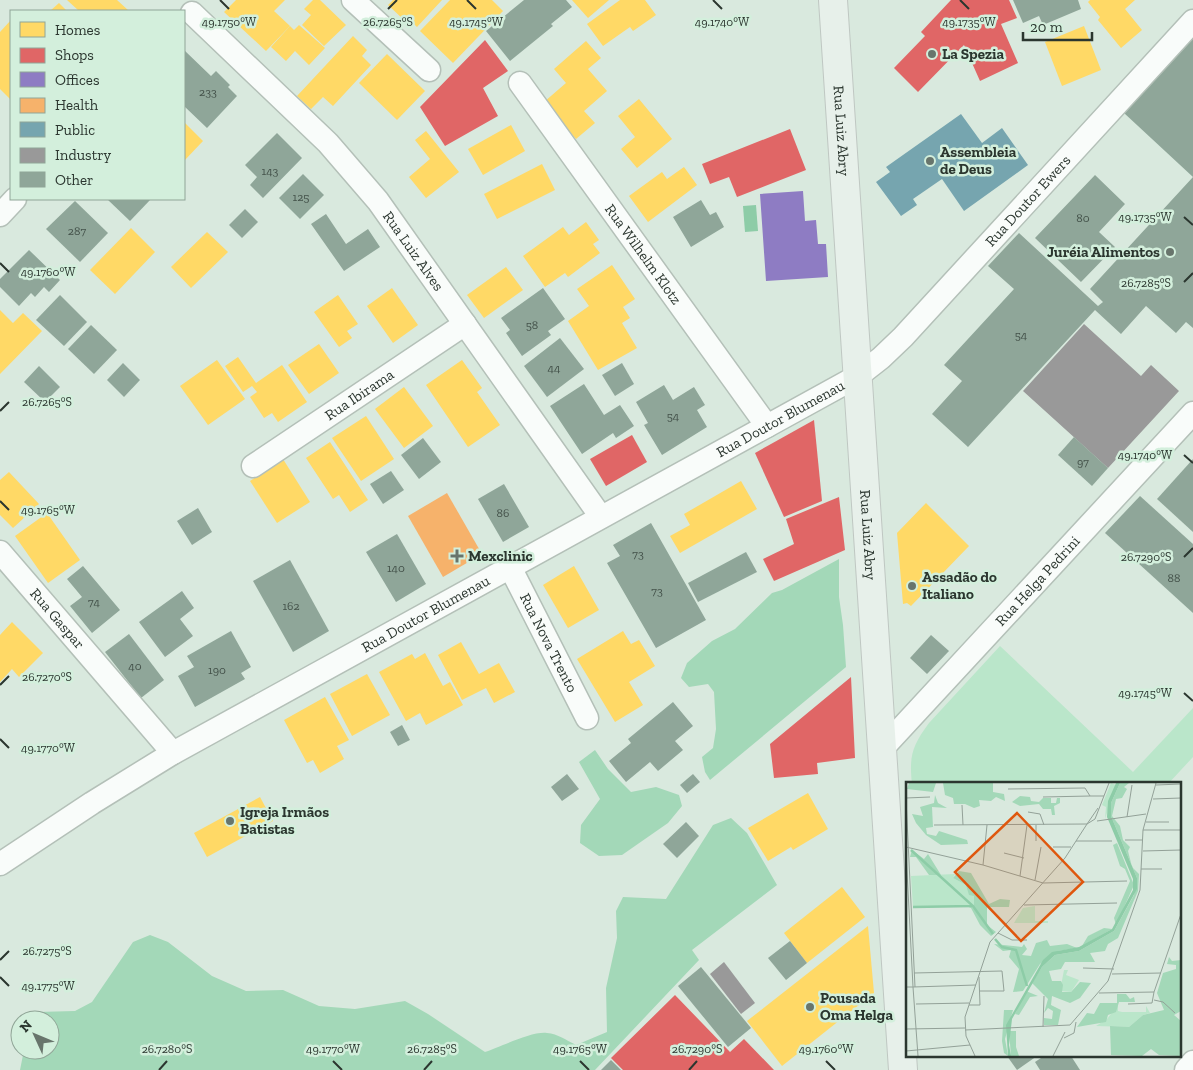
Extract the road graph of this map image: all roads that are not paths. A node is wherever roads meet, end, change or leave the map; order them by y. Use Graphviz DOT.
graph roads {
  1 [pos="353,0"];
  2 [pos="833,0"];
  3 [pos="193,12"];
  4 [pos="1193,21"];
  5 [pos="429,70"];
  6 [pos="520,83"];
  7 [pos="14,200"];
  8 [pos="0,215"];
  9 [pos="464,324"];
  10 [pos="858,376"];
  11 [pos="1193,413"];
  12 [pos="767,426"];
  13 [pos="253,466"];
  14 [pos="601,517"];
  15 [pos="0,552"];
  16 [pos="510,567"];
  17 [pos="587,718"];
  18 [pos="882,749"];
  19 [pos="173,753"];
  20 [pos="0,864"];
  21 [pos="904,1052"];
  22 [pos="1193,1062"];
  23 [pos="1186,1070"];
  1 -- 5 [label="street"];
  2 -- 10 [label="main road, Rua Luiz Abry"];
  3 -- 9 [label="street, Rua Luiz Alves"];
  4 -- 10 [label="street, Rua Doutor Ewers"];
  6 -- 12 [label="street, Rua Wilhelm Klotz"];
  7 -- 8 [label="street"];
  9 -- 13 [label="street, Rua Ibirama"];
  9 -- 14 [label="street, Rua Luiz Alves"];
  10 -- 12 [label="street, Rua Doutor Blumenau"];
  10 -- 18 [label="main road, Rua Luiz Abry"];
  11 -- 18 [label="street, Rua Helga Pedrini"];
  12 -- 14 [label="street, Rua Doutor Blumenau"];
  14 -- 16 [label="street, Rua Doutor Blumenau"];
  15 -- 19 [label="street, Rua Gaspar"];
  16 -- 17 [label="street, Rua Nova Trento"];
  16 -- 19 [label="street, Rua Doutor Blumenau"];
  18 -- 21 [label="main road, Rua Luiz Abry"];
  19 -- 20 [label="street, Rua Doutor Blumenau"];
  22 -- 23 [label="street"];
}
